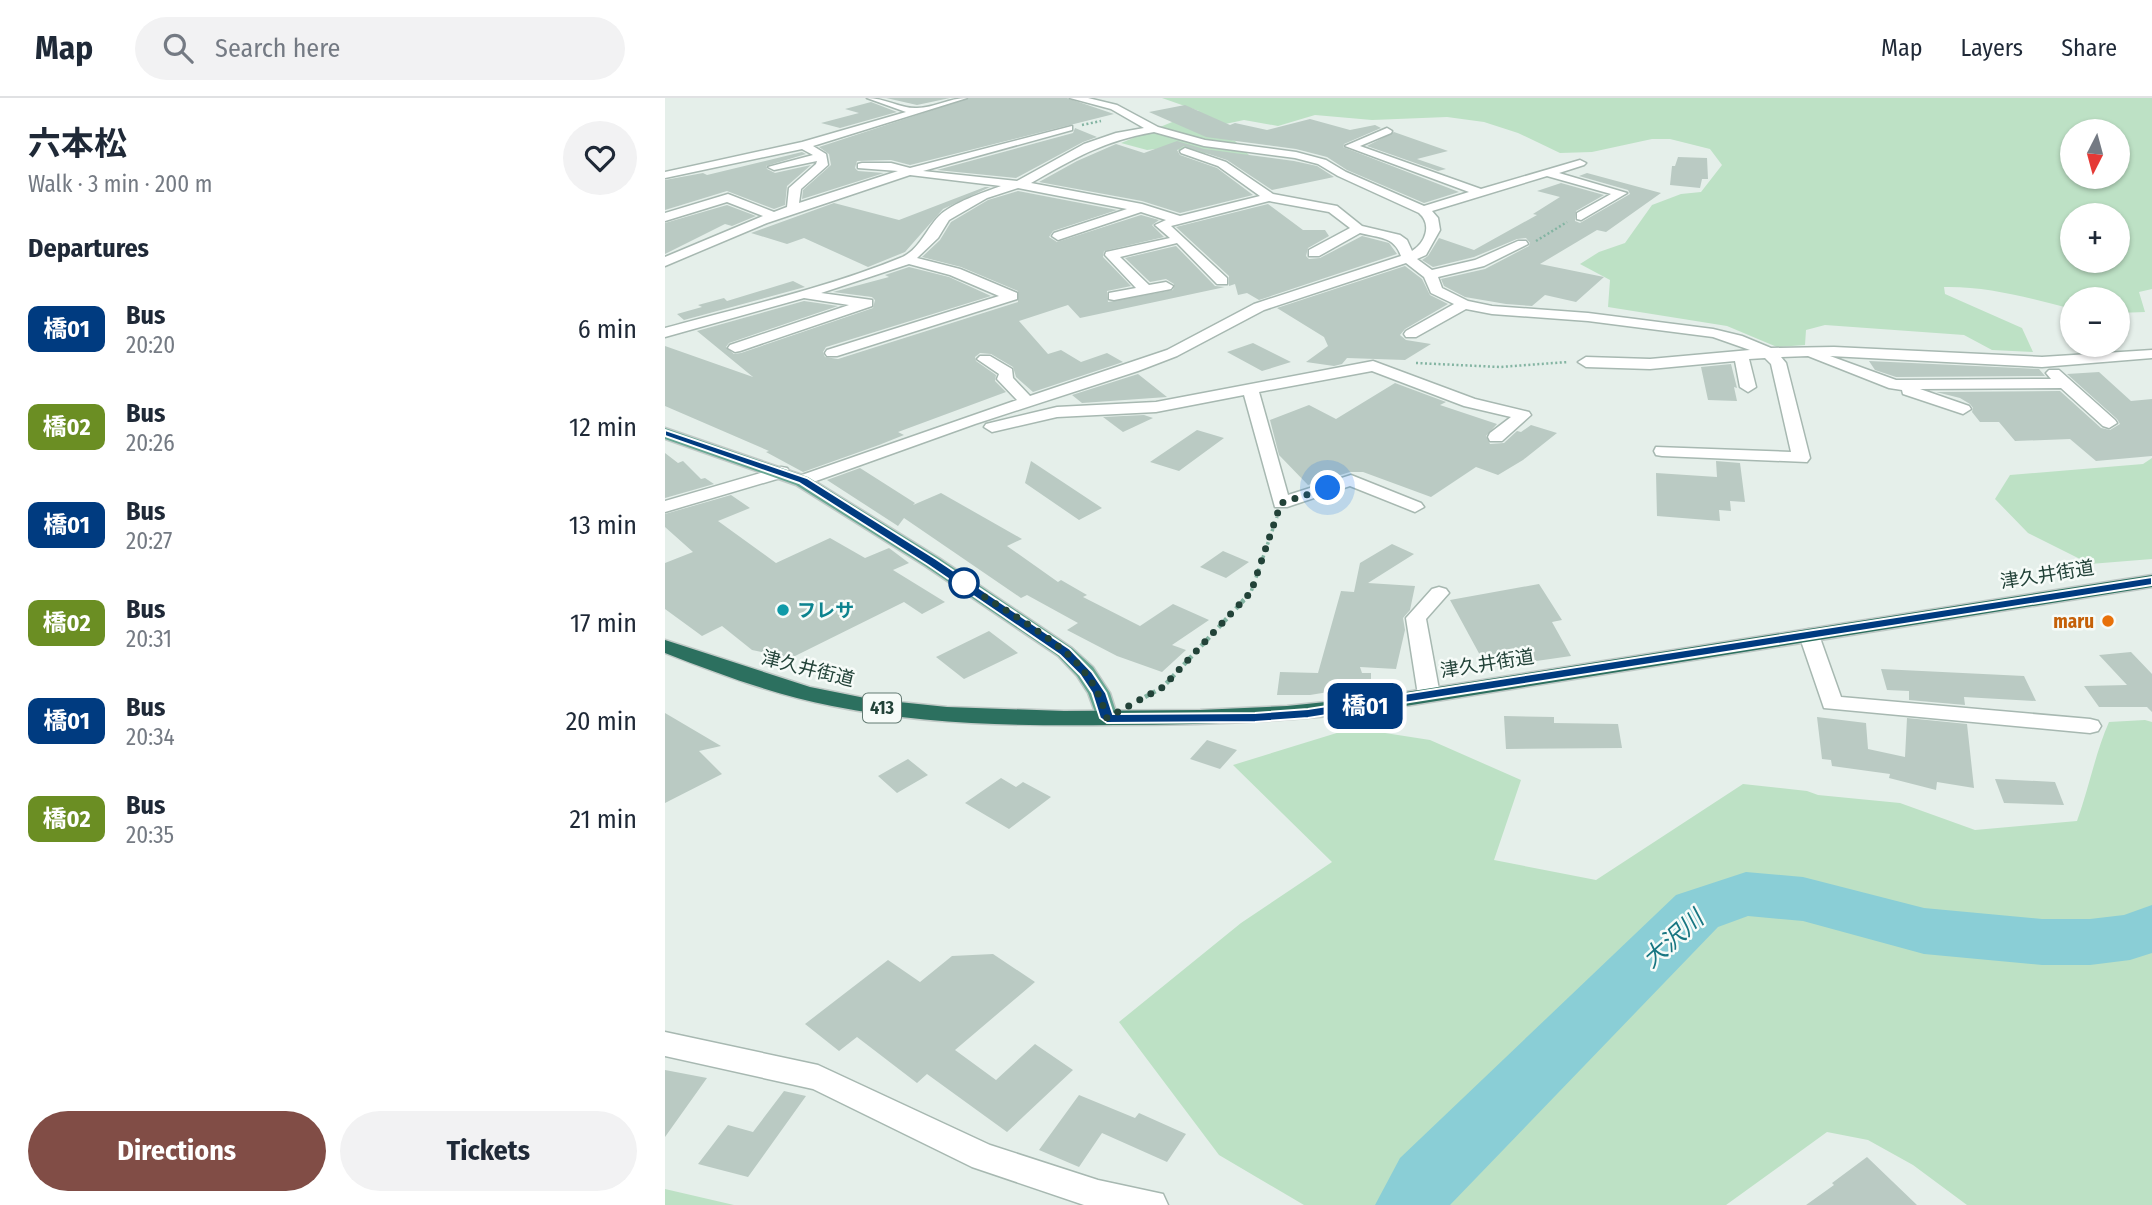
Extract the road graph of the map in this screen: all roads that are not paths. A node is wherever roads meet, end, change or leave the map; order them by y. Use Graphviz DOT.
graph roads {
  1 [pos="872,98"];
  2 [pos="961,98"];
  3 [pos="1075,98"];
  4 [pos="914,111"];
  5 [pos="1067,128"];
  6 [pos="1154,129"];
  7 [pos="1387,131"];
  8 [pos="804,145"];
  9 [pos="1185,151"];
  10 [pos="822,156"];
  11 [pos="1580,163"];
  12 [pos="1222,164"];
  13 [pos="862,166"];
  14 [pos="774,167"];
  15 [pos="907,171"];
  16 [pos="1547,173"];
  17 [pos="1202,174"];
  18 [pos="665,175"];
  19 [pos="1017,184"];
  20 [pos="1479,192"];
  21 [pos="1269,197"];
  22 [pos="793,207"];
  23 [pos="1142,208"];
  24 [pos="1423,211"];
  25 [pos="772,215"];
  26 [pos="1581,216"];
  27 [pos="665,217"];
  28 [pos="1176,219"];
  29 [pos="1358,229"];
  30 [pos="1058,236"];
  31 [pos="1180,240"];
  32 [pos="1522,244"];
  33 [pos="1314,253"];
  34 [pos="1408,258"];
  35 [pos="908,260"];
  36 [pos="665,262"];
  37 [pos="1430,275"];
  38 [pos="1221,281"];
  39 [pos="1166,286"];
  40 [pos="1146,290"];
  41 [pos="803,294"];
  42 [pos="1114,296"];
  43 [pos="1464,304"];
  44 [pos="665,333"];
  45 [pos="1411,334"];
  46 [pos="735,348"];
  47 [pos="1806,352"];
  48 [pos="832,353"];
  49 [pos="1769,353"];
  50 [pos="2152,354"];
  51 [pos="1741,356"];
  52 [pos="985,359"];
  53 [pos="1586,362"];
  54 [pos="2042,362"];
  55 [pos="2065,383"];
  56 [pos="1894,386"];
  57 [pos="1748,387"];
  58 [pos="1251,390"];
  59 [pos="1028,403"];
  60 [pos="1963,409"];
  61 [pos="969,421"];
  62 [pos="2109,423"];
  63 [pos="665,433"];
  64 [pos="1496,437"];
  65 [pos="1662,451"];
  66 [pos="781,472"];
  67 [pos="803,481"];
  68 [pos="665,507"];
  69 [pos="1415,507"];
  70 [pos="2152,581"];
  71 [pos="1439,593"];
  72 [pos="1809,635"];
  73 [pos="665,646"];
  74 [pos="1429,695"];
  75 [pos="1107,718"];
  76 [pos="2090,726"];
  77 [pos="665,1044"];
  78 [pos="1151,1205"];
  1 -- 4 [label="street"];
  2 -- 4 [label="street"];
  3 -- 6 [label="street"];
  4 -- 8 [label="street"];
  5 -- 15 [label="street"];
  6 -- 19 [label="street"];
  6 -- 24 [label="street"];
  7 -- 20 [label="street"];
  8 -- 10 [label="street"];
  8 -- 18 [label="street"];
  9 -- 12 [label="street"];
  10 -- 14 [label="street"];
  10 -- 22 [label="street"];
  11 -- 16 [label="street"];
  12 -- 17 [label="street"];
  12 -- 21 [label="street"];
  13 -- 15 [label="street"];
  15 -- 19 [label="street"];
  15 -- 22 [label="street"];
  16 -- 20 [label="street"];
  16 -- 26 [label="street"];
  19 -- 23 [label="street"];
  19 -- 35 [label="street"];
  20 -- 24 [label="street"];
  21 -- 28 [label="street"];
  21 -- 29 [label="street"];
  22 -- 25 [label="street"];
  23 -- 28 [label="street"];
  23 -- 30 [label="street"];
  24 -- 34 [label="street"];
  25 -- 27 [label="street"];
  25 -- 36 [label="street"];
  28 -- 31 [label="street"];
  29 -- 33 [label="street"];
  29 -- 34 [label="street"];
  31 -- 38 [label="street"];
  31 -- 40 [label="street"];
  32 -- 37 [label="street"];
  34 -- 37 [label="street"];
  34 -- 59 [label="street"];
  35 -- 41 [label="street"];
  35 -- 48 [label="street"];
  37 -- 43 [label="street"];
  39 -- 40 [label="street"];
  40 -- 42 [label="street"];
  41 -- 44 [label="street"];
  41 -- 46 [label="street"];
  43 -- 45 [label="street"];
  43 -- 49 [label="street"];
  47 -- 49 [label="street"];
  47 -- 54 [label="street"];
  47 -- 56 [label="street"];
  49 -- 51 [label="street"];
  49 -- 65 [label="street"];
  50 -- 54 [label="street"];
  51 -- 53 [label="street"];
  51 -- 57 [label="street"];
  52 -- 59 [label="street"];
  54 -- 55 [label="street"];
  55 -- 56 [label="street"];
  55 -- 62 [label="street"];
  56 -- 60 [label="street"];
  58 -- 61 [label="street"];
  58 -- 64 [label="street"];
  58 -- 69 [label="street"];
  59 -- 61 [label="street"];
  61 -- 67 [label="street"];
  63 -- 66 [label="main road"];
  66 -- 67 [label="main road"];
  66 -- 68 [label="street"];
  67 -- 75 [label="main road"];
  70 -- 72 [label="highway, 津久井街道 / 413"];
  71 -- 74 [label="street"];
  72 -- 74 [label="highway, 津久井街道 / 413"];
  72 -- 76 [label="street"];
  73 -- 75 [label="highway, 津久井街道 / 413"];
  74 -- 75 [label="highway, 津久井街道 / 413"];
  77 -- 78 [label="street"];
}
